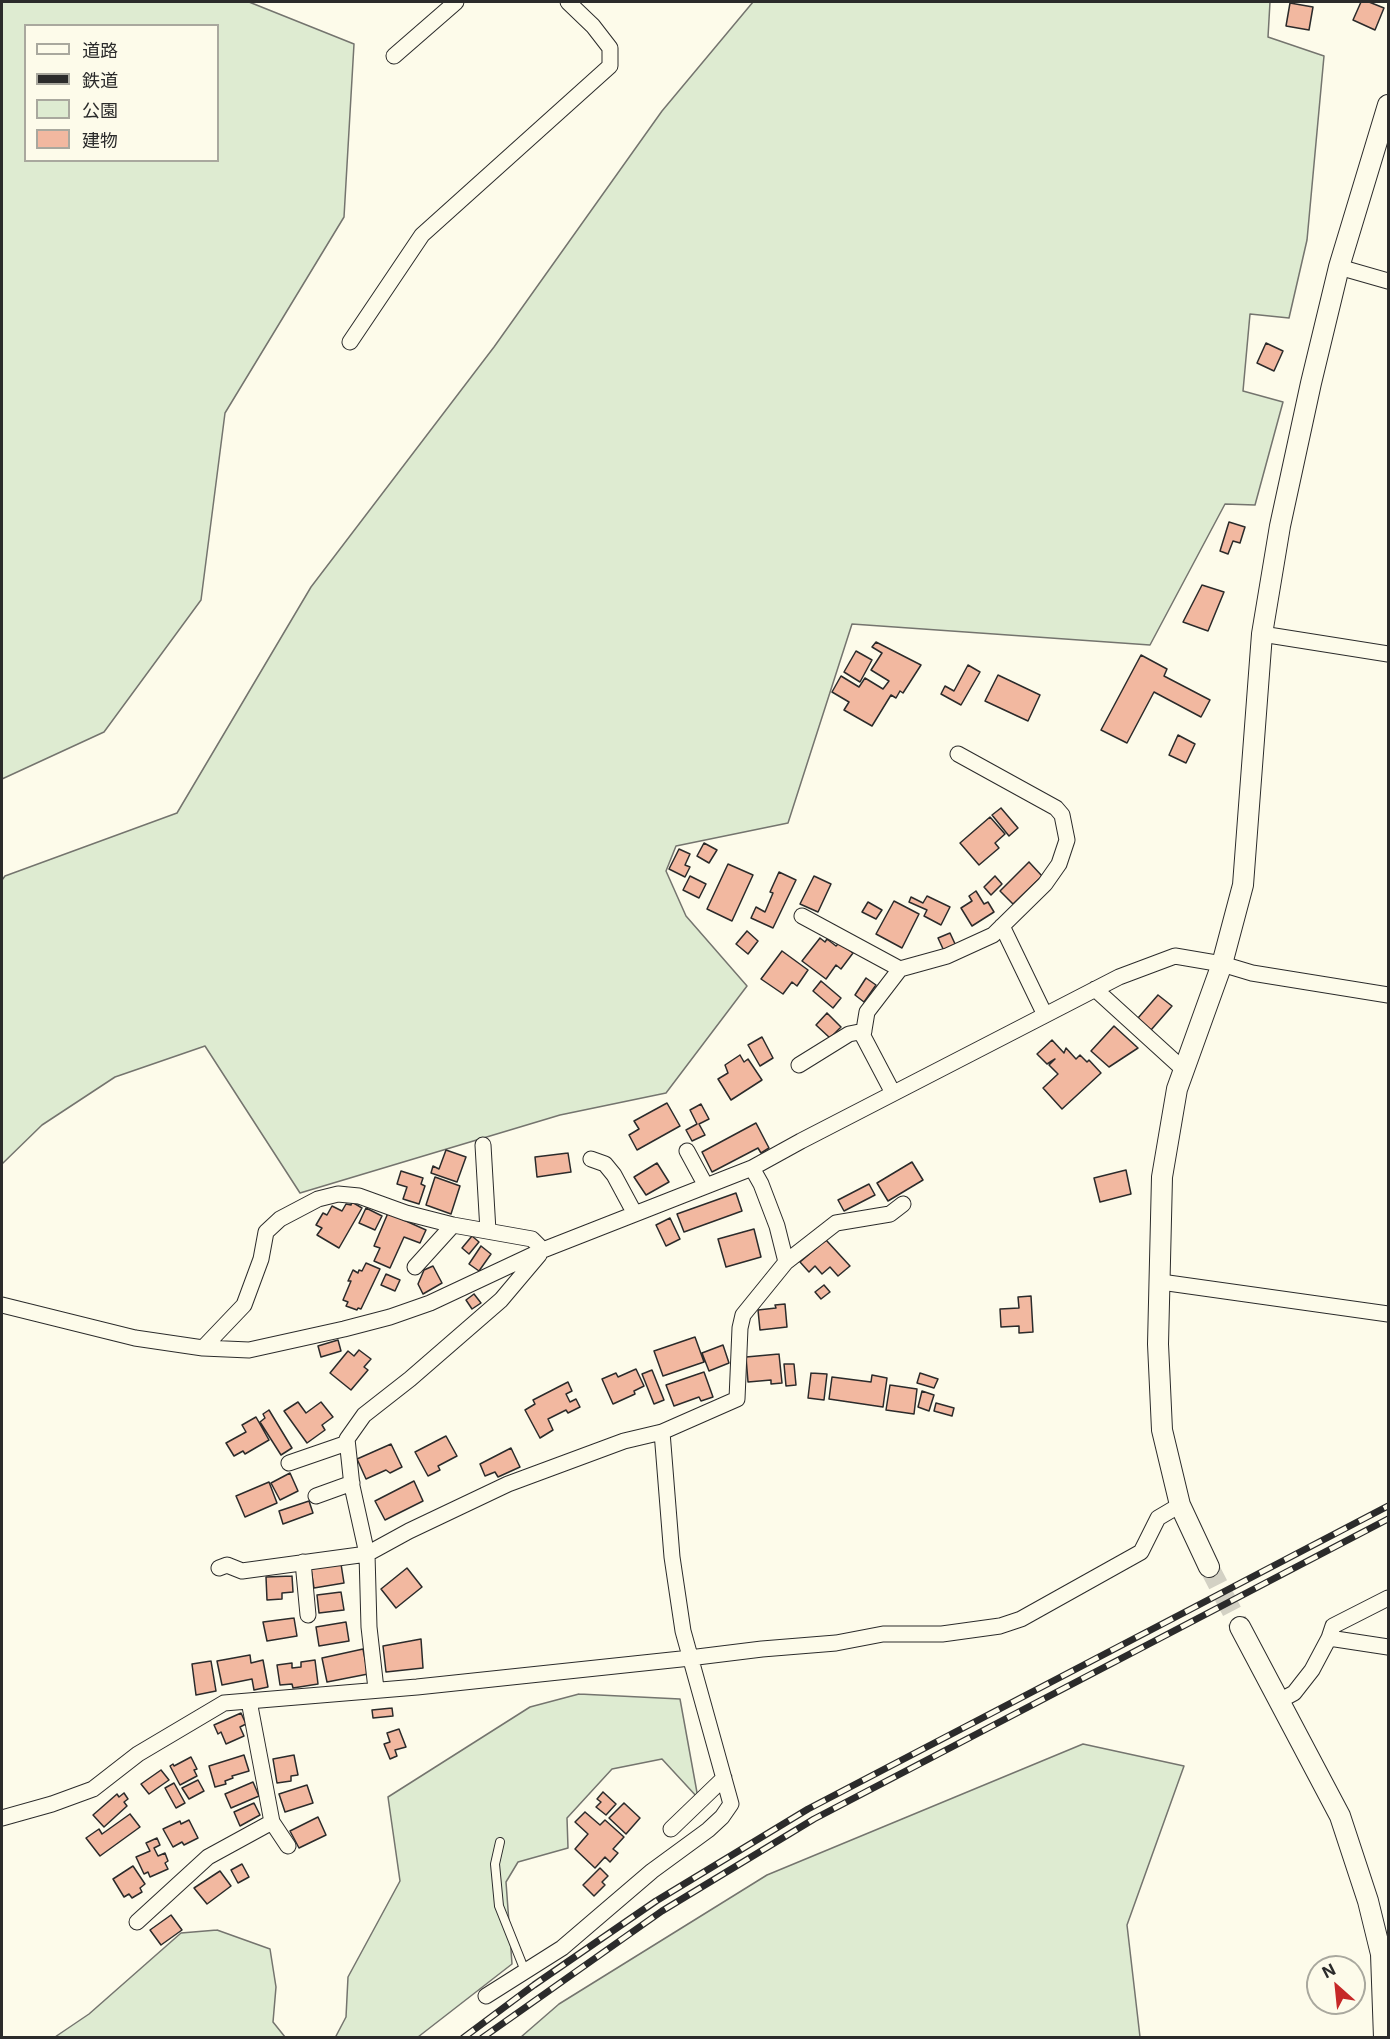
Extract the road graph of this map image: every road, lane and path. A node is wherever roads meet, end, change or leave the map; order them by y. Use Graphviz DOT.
graph roads {
  1 [pos="456,2"];
  2 [pos="568,2"];
  3 [pos="394,56"];
  4 [pos="1389,105"];
  5 [pos="1339,267"];
  6 [pos="1389,281"];
  7 [pos="350,342"];
  8 [pos="1262,634"];
  9 [pos="1389,654"];
  10 [pos="958,754"];
  11 [pos="802,916"];
  12 [pos="1002,926"];
  13 [pos="1222,964"];
  14 [pos="900,969"];
  15 [pos="1095,989"];
  16 [pos="1389,995"];
  17 [pos="1045,1015"];
  18 [pos="864,1031"];
  19 [pos="799,1065"];
  20 [pos="1184,1070"];
  21 [pos="893,1093"];
  22 [pos="483,1145"];
  23 [pos="687,1151"];
  24 [pos="591,1159"];
  25 [pos="752,1168"];
  26 [pos="706,1186"];
  27 [pos="903,1204"];
  28 [pos="634,1214"];
  29 [pos="453,1225"];
  30 [pos="488,1231"];
  31 [pos="543,1250"];
  32 [pos="786,1262"];
  33 [pos="415,1268"];
  34 [pos="1161,1281"];
  35 [pos="2,1305"];
  36 [pos="1389,1314"];
  37 [pos="203,1348"];
  38 [pos="662,1432"];
  39 [pos="347,1443"];
  40 [pos="289,1463"];
  41 [pos="352,1483"];
  42 [pos="316,1496"];
  43 [pos="1180,1505"];
  44 [pos="367,1554"];
  45 [pos="303,1562"];
  46 [pos="1209,1567"];
  47 [pos="219,1568"];
  48 [pos="1389,1598"];
  49 [pos="308,1615"];
  50 [pos="1240,1627"];
  51 [pos="1329,1638"];
  52 [pos="1389,1647"];
  53 [pos="689,1657"];
  54 [pos="376,1689"];
  55 [pos="249,1701"];
  56 [pos="1279,1701"];
  57 [pos="724,1778"];
  58 [pos="2,1818"];
  59 [pos="272,1822"];
  60 [pos="671,1829"];
  61 [pos="500,1842"];
  62 [pos="288,1846"];
  63 [pos="137,1922"];
  64 [pos="525,1971"];
  65 [pos="486,1996"];
  66 [pos="1384,2037"];
  1 -- 3 [label="street"];
  2 -- 7 [label="street"];
  4 -- 5 [label="street"];
  5 -- 6 [label="street"];
  5 -- 8 [label="street"];
  8 -- 9 [label="street"];
  8 -- 13 [label="street"];
  10 -- 12 [label="street"];
  11 -- 14 [label="street"];
  12 -- 14 [label="street"];
  12 -- 17 [label="street"];
  13 -- 15 [label="street"];
  13 -- 16 [label="street"];
  13 -- 20 [label="street"];
  14 -- 18 [label="street"];
  15 -- 17 [label="street"];
  15 -- 20 [label="street"];
  17 -- 21 [label="street"];
  18 -- 19 [label="street"];
  18 -- 21 [label="street"];
  20 -- 34 [label="street"];
  21 -- 25 [label="street"];
  22 -- 30 [label="street"];
  23 -- 26 [label="street"];
  24 -- 28 [label="street"];
  25 -- 26 [label="street"];
  25 -- 32 [label="street"];
  26 -- 28 [label="street"];
  27 -- 32 [label="street"];
  28 -- 31 [label="street"];
  29 -- 30 [label="street"];
  29 -- 33 [label="street"];
  29 -- 37 [label="street"];
  30 -- 31 [label="street"];
  31 -- 37 [label="street"];
  31 -- 39 [label="street"];
  32 -- 38 [label="street"];
  34 -- 36 [label="street"];
  34 -- 43 [label="street"];
  35 -- 37 [label="street"];
  38 -- 44 [label="street"];
  38 -- 53 [label="street"];
  39 -- 40 [label="street"];
  39 -- 41 [label="street"];
  41 -- 42 [label="street"];
  41 -- 44 [label="street"];
  43 -- 46 [label="street"];
  43 -- 53 [label="street"];
  44 -- 45 [label="street"];
  44 -- 54 [label="street"];
  45 -- 47 [label="street"];
  45 -- 49 [label="street"];
  48 -- 51 [label="street"];
  50 -- 56 [label="street"];
  51 -- 52 [label="street"];
  51 -- 56 [label="street"];
  53 -- 54 [label="street"];
  53 -- 57 [label="street"];
  54 -- 55 [label="street"];
  55 -- 58 [label="street"];
  55 -- 59 [label="street"];
  56 -- 66 [label="street"];
  57 -- 60 [label="street"];
  57 -- 64 [label="street"];
  59 -- 62 [label="street"];
  59 -- 63 [label="street"];
  61 -- 64 [label="lane"];
  64 -- 65 [label="street"];
}
